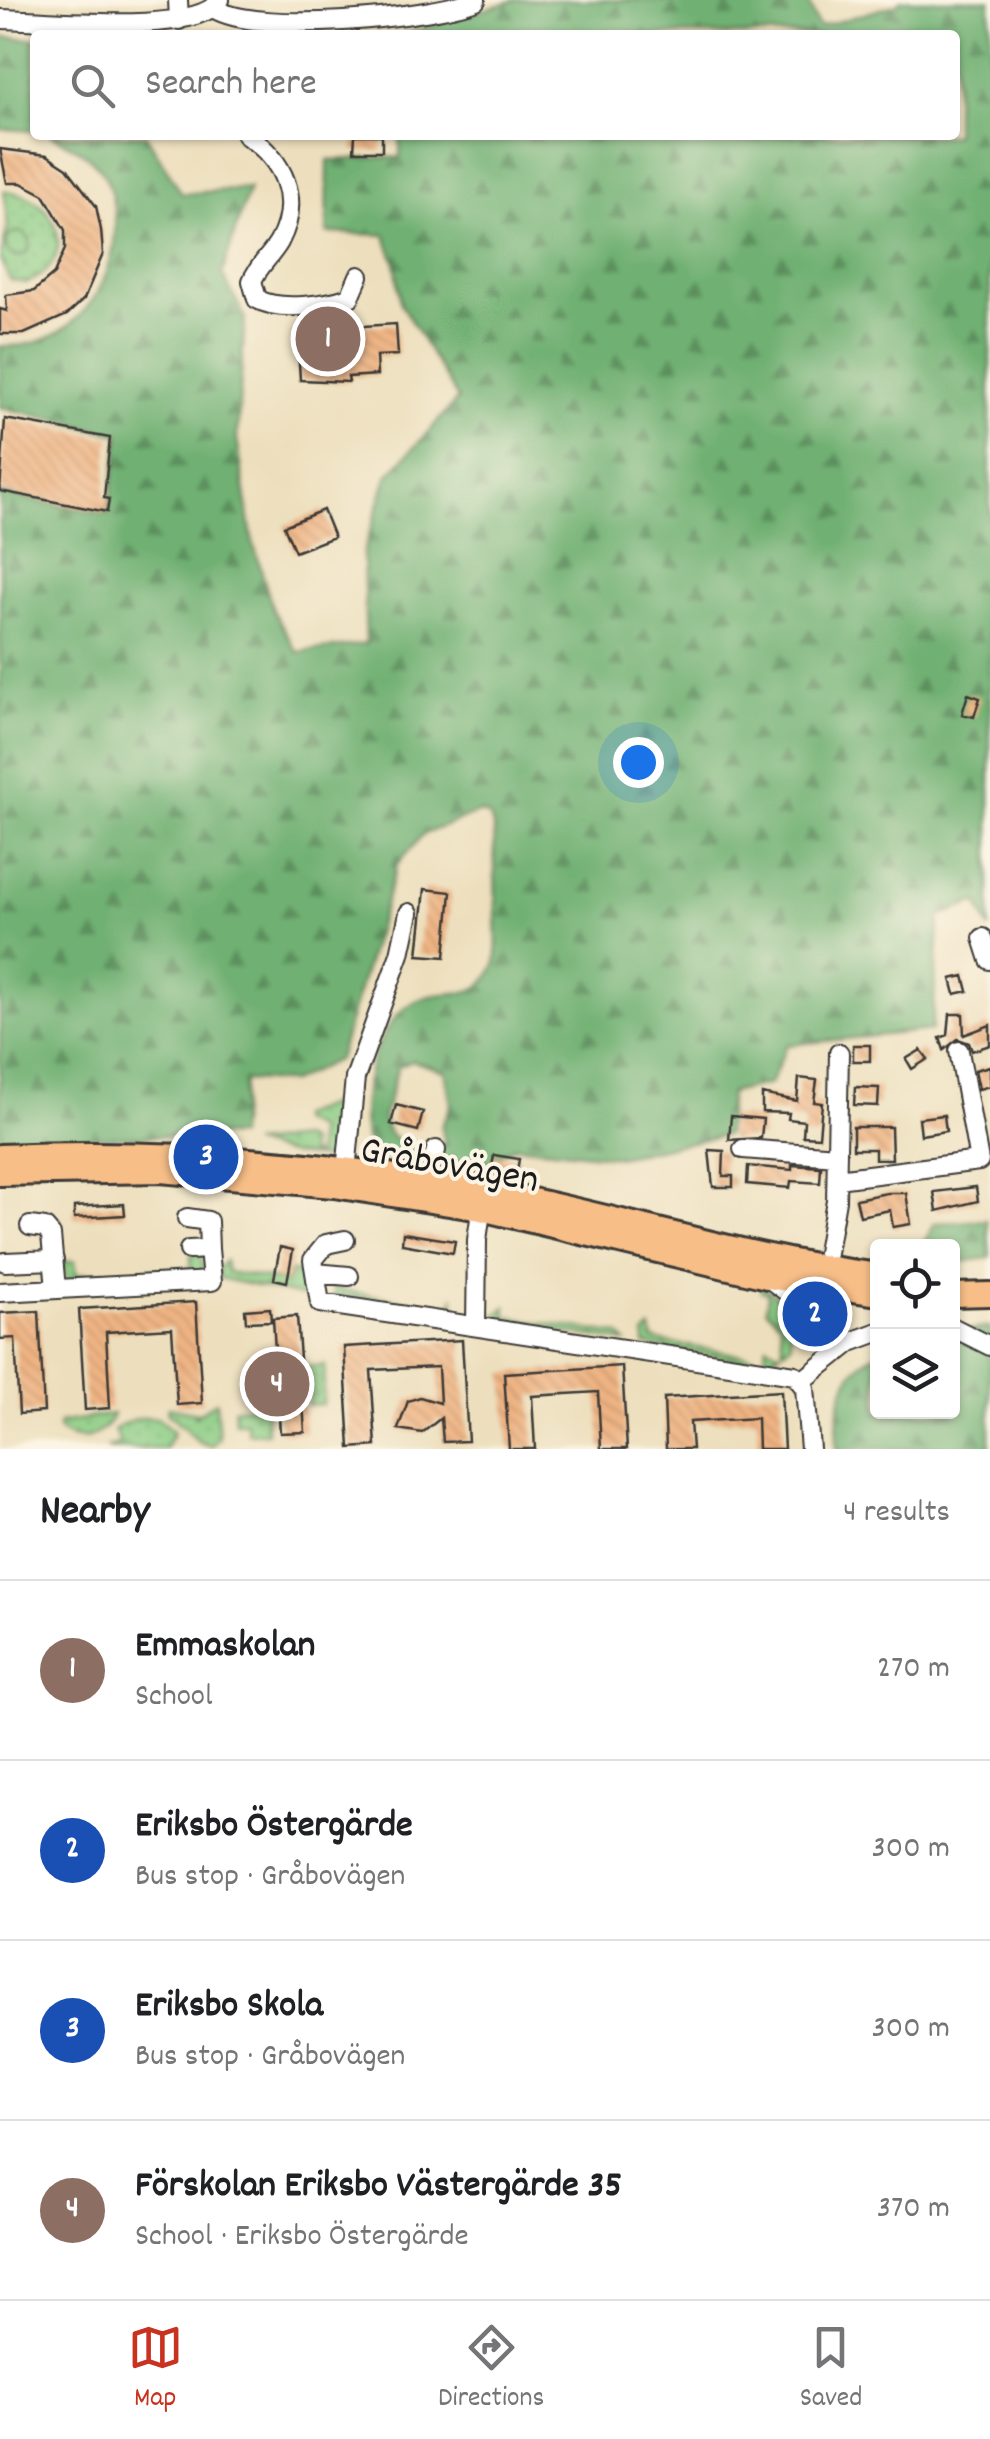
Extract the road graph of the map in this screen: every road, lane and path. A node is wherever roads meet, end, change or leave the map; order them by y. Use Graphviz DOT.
graph roads {
  1 [pos="178,0"];
  2 [pos="476,0"];
  3 [pos="218,4"];
  4 [pos="0,19"];
  5 [pos="168,26"];
  6 [pos="252,140"];
  7 [pos="359,276"];
  8 [pos="409,913"];
  9 [pos="983,938"];
  10 [pos="990,960"];
  11 [pos="959,1051"];
  12 [pos="839,1053"];
  13 [pos="743,1149"];
  14 [pos="436,1150"];
  15 [pos="0,1156"];
  16 [pos="837,1156"];
  17 [pos="984,1160"];
  18 [pos="0,1174"];
  19 [pos="340,1178"];
  20 [pos="837,1180"];
  21 [pos="428,1181"];
  22 [pos="483,1200"];
  23 [pos="187,1218"];
  24 [pos="30,1226"];
  25 [pos="345,1240"];
  26 [pos="210,1249"];
  27 [pos="189,1250"];
  28 [pos="54,1260"];
  29 [pos="5,1262"];
  30 [pos="315,1273"];
  31 [pos="349,1276"];
  32 [pos="870,1276"];
  33 [pos="990,1279"];
  34 [pos="960,1280"];
  35 [pos="826,1281"];
  36 [pos="56,1289"];
  37 [pos="0,1292"];
  38 [pos="870,1292"];
  39 [pos="990,1294"];
  40 [pos="960,1296"];
  41 [pos="476,1326"];
  42 [pos="956,1329"];
  43 [pos="870,1335"];
  44 [pos="990,1346"];
  45 [pos="802,1381"];
  46 [pos="810,1449"];
  1 -- 5 [label="street"];
  2 -- 3 [label="street"];
  3 -- 5 [label="street"];
  4 -- 5 [label="street"];
  6 -- 7 [label="street"];
  8 -- 19 [label="street"];
  9 -- 10 [label="street"];
  11 -- 17 [label="street"];
  12 -- 16 [label="street"];
  13 -- 16 [label="street"];
  14 -- 21 [label="street"];
  15 -- 19 [label="main road, Gråbovägen"];
  16 -- 20 [label="street"];
  17 -- 20 [label="street"];
  18 -- 19 [label="main road, Gråbovägen"];
  19 -- 21 [label="main road, Gråbovägen"];
  19 -- 22 [label="main road, Gråbovägen"];
  20 -- 35 [label="street"];
  21 -- 22 [label="main road, Gråbovägen"];
  22 -- 35 [label="main road, Gråbovägen"];
  22 -- 35 [label="main road, Gråbovägen"];
  22 -- 41 [label="street"];
  23 -- 26 [label="street"];
  24 -- 28 [label="street"];
  25 -- 30 [label="street"];
  26 -- 27 [label="street"];
  26 -- 36 [label="street"];
  28 -- 29 [label="street"];
  28 -- 36 [label="street"];
  30 -- 31 [label="street"];
  30 -- 41 [label="street"];
  32 -- 35 [label="main road, Gråbovägen"];
  33 -- 34 [label="main road"];
  35 -- 38 [label="main road, Gråbovägen"];
  36 -- 37 [label="street"];
  39 -- 40 [label="main road"];
  41 -- 45 [label="street"];
  42 -- 44 [label="street"];
  43 -- 45 [label="street"];
  45 -- 46 [label="street"];
}
